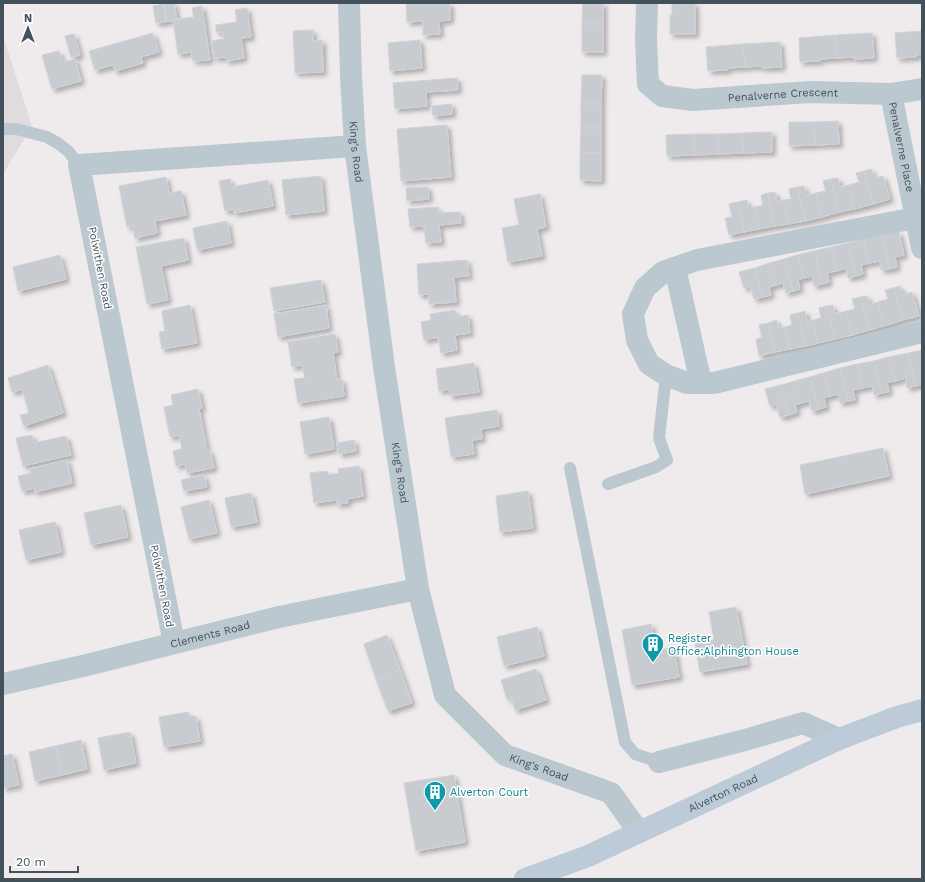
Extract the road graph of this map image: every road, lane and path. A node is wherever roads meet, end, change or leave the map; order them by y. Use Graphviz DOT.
graph roads {
  1 [pos="349,3"];
  2 [pos="647,3"];
  3 [pos="922,88"];
  4 [pos="891,94"];
  5 [pos="3,129"];
  6 [pos="355,146"];
  7 [pos="79,165"];
  8 [pos="916,218"];
  9 [pos="922,248"];
  10 [pos="675,268"];
  11 [pos="922,332"];
  12 [pos="666,375"];
  13 [pos="701,383"];
  14 [pos="570,468"];
  15 [pos="608,484"];
  16 [pos="418,589"];
  17 [pos="174,643"];
  18 [pos="3,684"];
  19 [pos="922,710"];
  20 [pos="839,739"];
  21 [pos="659,762"];
  22 [pos="639,832"];
  23 [pos="525,879"];
  1 -- 6 [label="street, King's Road"];
  2 -- 4 [label="street, Penalverne Crescent"];
  3 -- 4 [label="street, Penalverne Crescent"];
  4 -- 8 [label="street, Penalverne Place"];
  5 -- 7 [label="lane"];
  6 -- 7 [label="street"];
  6 -- 16 [label="street, King's Road"];
  7 -- 17 [label="street, Polwithen Road"];
  8 -- 9 [label="street, Penalverne Place"];
  8 -- 10 [label="street"];
  10 -- 12 [label="street"];
  10 -- 13 [label="street"];
  11 -- 13 [label="street"];
  12 -- 13 [label="street"];
  12 -- 15 [label="lane"];
  14 -- 21 [label="lane"];
  16 -- 17 [label="street, Clements Road"];
  16 -- 22 [label="street, King's Road"];
  17 -- 18 [label="street, Clements Road"];
  19 -- 20 [label="street, Alverton Road"];
  20 -- 21 [label="street"];
  20 -- 22 [label="street, Alverton Road"];
  22 -- 23 [label="street, Alverton Road"];
}
